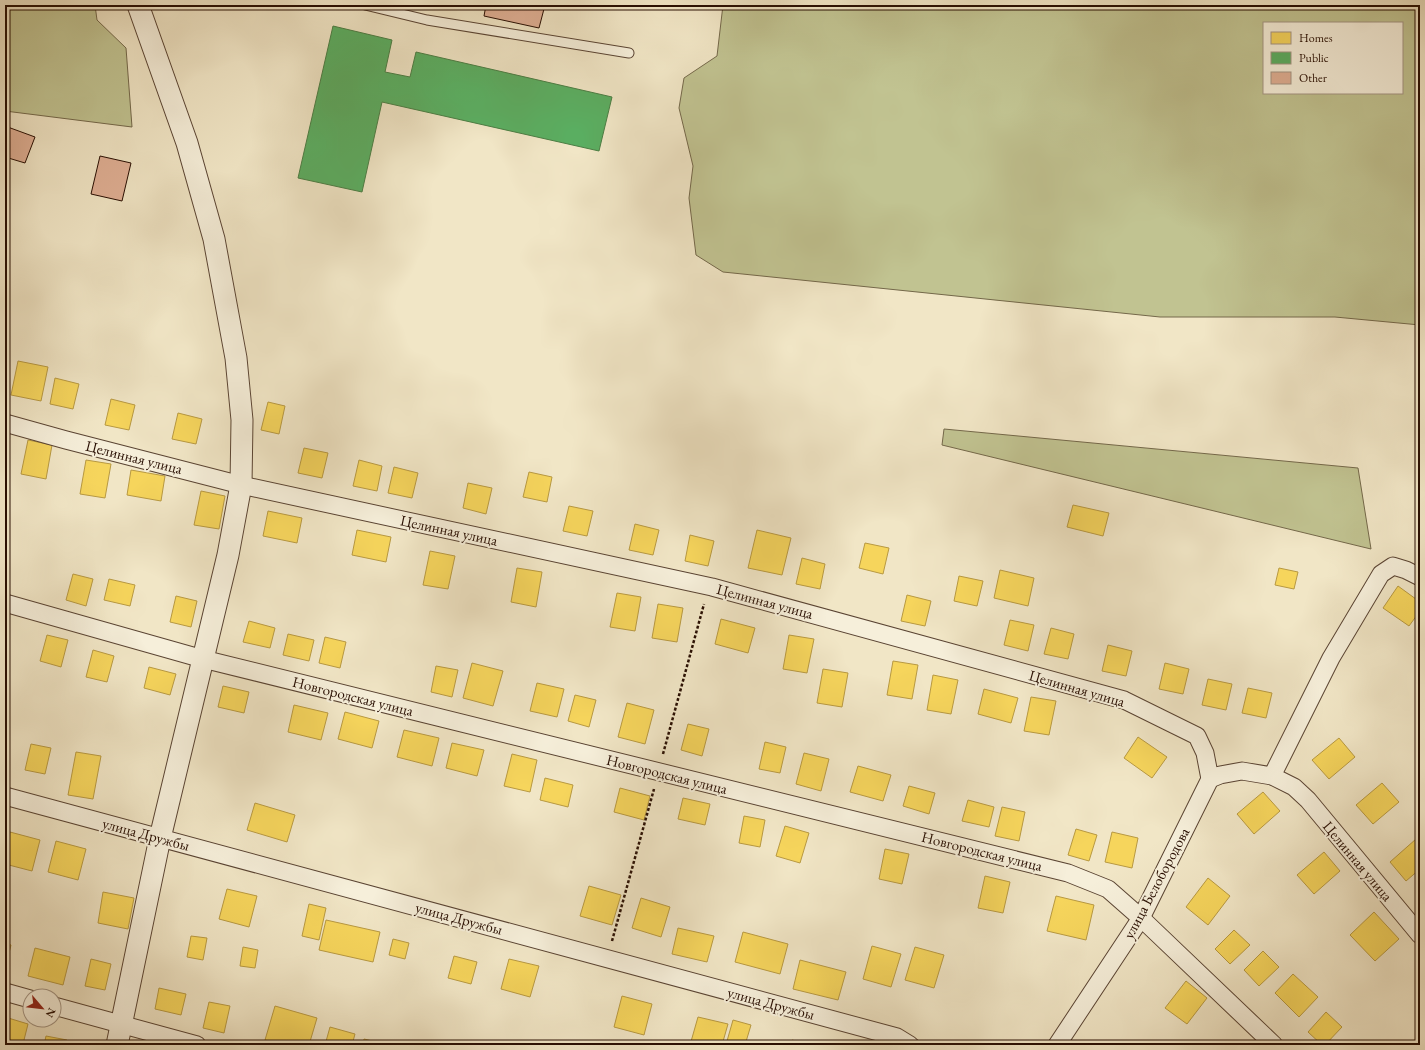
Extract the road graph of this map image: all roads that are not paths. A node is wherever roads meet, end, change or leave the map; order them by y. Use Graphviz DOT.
graph roads {
  1 [pos="138,5"];
  2 [pos="365,5"];
  3 [pos="629,53"];
  4 [pos="5,423"];
  5 [pos="241,485"];
  6 [pos="1420,577"];
  7 [pos="5,603"];
  8 [pos="203,659"];
  9 [pos="1272,776"];
  10 [pos="1210,778"];
  11 [pos="5,796"];
  12 [pos="160,838"];
  13 [pos="1141,918"];
  14 [pos="1420,936"];
  15 [pos="5,992"];
  16 [pos="22,997"];
  17 [pos="62,1008"];
  18 [pos="122,1025"];
  19 [pos="117,1045"];
  20 [pos="197,1045"];
  21 [pos="910,1045"];
  22 [pos="1057,1045"];
  23 [pos="1274,1045"];
  1 -- 5 [label="street"];
  2 -- 3 [label="lane"];
  4 -- 5 [label="street, Целинная улица"];
  5 -- 8 [label="street"];
  5 -- 10 [label="street, Целинная улица"];
  6 -- 9 [label="street"];
  7 -- 8 [label="street, Новгородская улица"];
  8 -- 12 [label="street"];
  8 -- 13 [label="street, Новгородская улица"];
  9 -- 10 [label="street, Целинная улица"];
  9 -- 14 [label="street, Целинная улица"];
  10 -- 13 [label="street, улица Белобородова"];
  11 -- 12 [label="street, улица Дружбы"];
  12 -- 18 [label="street"];
  12 -- 21 [label="street, улица Дружбы"];
  13 -- 22 [label="street, улица Белобородова"];
  13 -- 23 [label="street, Новгородская улица"];
  15 -- 16 [label="street"];
  17 -- 18 [label="street"];
  18 -- 19 [label="street"];
  18 -- 20 [label="street"];
}
